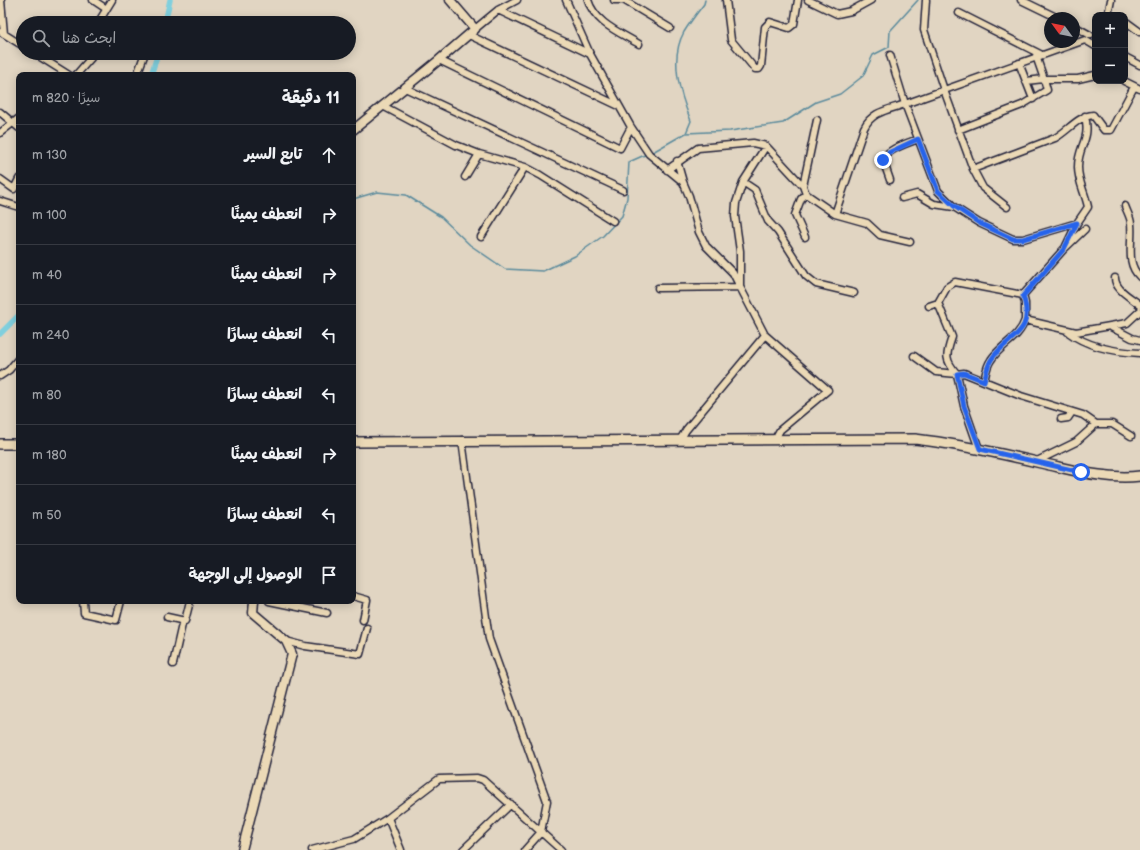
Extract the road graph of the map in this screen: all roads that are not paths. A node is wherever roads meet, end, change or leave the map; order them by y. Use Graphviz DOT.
graph roads {
  1 [pos="1,0"];
  2 [pos="94,0"];
  3 [pos="112,0"];
  4 [pos="450,0"];
  5 [pos="517,0"];
  6 [pos="566,0"];
  7 [pos="588,0"];
  8 [pos="614,0"];
  9 [pos="626,0"];
  10 [pos="726,0"];
  11 [pos="798,0"];
  12 [pos="808,0"];
  13 [pos="871,0"];
  14 [pos="926,0"];
  15 [pos="1021,0"];
  16 [pos="1110,0"];
  17 [pos="105,8"];
  18 [pos="498,10"];
  19 [pos="1046,12"];
  20 [pos="1108,12"];
  21 [pos="959,13"];
  22 [pos="101,16"];
  23 [pos="1128,24"];
  24 [pos="670,28"];
  25 [pos="1080,31"];
  26 [pos="2,32"];
  27 [pos="472,32"];
  28 [pos="1140,32"];
  29 [pos="1092,33"];
  30 [pos="1087,37"];
  31 [pos="16,41"];
  32 [pos="1092,43"];
  33 [pos="639,44"];
  34 [pos="590,54"];
  35 [pos="1038,55"];
  36 [pos="890,56"];
  37 [pos="1128,58"];
  38 [pos="45,60"];
  39 [pos="88,60"];
  40 [pos="142,60"];
  41 [pos="439,60"];
  42 [pos="1018,63"];
  43 [pos="1140,64"];
  44 [pos="64,72"];
  45 [pos="78,72"];
  46 [pos="138,72"];
  47 [pos="1092,76"];
  48 [pos="1044,79"];
  49 [pos="1026,81"];
  50 [pos="1128,83"];
  51 [pos="405,88"];
  52 [pos="1137,88"];
  53 [pos="944,90"];
  54 [pos="1033,99"];
  55 [pos="905,104"];
  56 [pos="383,106"];
  57 [pos="619,106"];
  58 [pos="0,112"];
  59 [pos="1085,116"];
  60 [pos="16,120"];
  61 [pos="817,120"];
  62 [pos="13,123"];
  63 [pos="16,126"];
  64 [pos="356,128"];
  65 [pos="631,128"];
  66 [pos="958,130"];
  67 [pos="0,133"];
  68 [pos="918,139"];
  69 [pos="766,146"];
  70 [pos="479,154"];
  71 [pos="677,160"];
  72 [pos="525,167"];
  73 [pos="973,169"];
  74 [pos="667,170"];
  75 [pos="465,177"];
  76 [pos="0,179"];
  77 [pos="890,180"];
  78 [pos="683,182"];
  79 [pos="743,182"];
  80 [pos="16,185"];
  81 [pos="803,186"];
  82 [pos="623,190"];
  83 [pos="806,194"];
  84 [pos="902,198"];
  85 [pos="0,201"];
  86 [pos="16,206"];
  87 [pos="954,206"];
  88 [pos="1125,206"];
  89 [pos="1007,207"];
  90 [pos="835,214"];
  91 [pos="613,221"];
  92 [pos="1077,223"];
  93 [pos="1085,229"];
  94 [pos="481,237"];
  95 [pos="805,237"];
  96 [pos="910,242"];
  97 [pos="1064,249"];
  98 [pos="1140,277"];
  99 [pos="1115,278"];
  100 [pos="740,287"];
  101 [pos="658,288"];
  102 [pos="854,293"];
  103 [pos="1023,296"];
  104 [pos="938,303"];
  105 [pos="1140,305"];
  106 [pos="929,306"];
  107 [pos="1140,311"];
  108 [pos="1026,320"];
  109 [pos="1111,327"];
  110 [pos="1065,330"];
  111 [pos="765,335"];
  112 [pos="1140,340"];
  113 [pos="1140,353"];
  114 [pos="914,356"];
  115 [pos="16,362"];
  116 [pos="957,374"];
  117 [pos="0,376"];
  118 [pos="984,381"];
  119 [pos="1072,412"];
  120 [pos="1061,419"];
  121 [pos="1096,424"];
  122 [pos="1130,436"];
  123 [pos="775,439"];
  124 [pos="462,440"];
  125 [pos="680,440"];
  126 [pos="356,442"];
  127 [pos="0,444"];
  128 [pos="16,444"];
  129 [pos="980,449"];
  130 [pos="1035,462"];
  131 [pos="1140,476"];
  132 [pos="356,597"];
  133 [pos="83,604"];
  134 [pos="120,604"];
  135 [pos="189,604"];
  136 [pos="254,604"];
  137 [pos="299,604"];
  138 [pos="327,613"];
  139 [pos="167,616"];
  140 [pos="183,620"];
  141 [pos="363,620"];
  142 [pos="367,628"];
  143 [pos="286,641"];
  144 [pos="173,664"];
  145 [pos="511,804"];
  146 [pos="388,818"];
  147 [pos="542,832"];
  148 [pos="242,850"];
  149 [pos="312,850"];
  150 [pos="401,850"];
  151 [pos="463,850"];
  152 [pos="525,850"];
  153 [pos="561,850"];
  1 -- 26 [label="street"];
  2 -- 17 [label="street"];
  3 -- 17 [label="street"];
  4 -- 27 [label="main road"];
  5 -- 18 [label="street"];
  6 -- 34 [label="street"];
  7 -- 33 [label="street"];
  8 -- 9 [label="street"];
  9 -- 24 [label="street"];
  10 -- 11 [label="street"];
  12 -- 13 [label="street"];
  14 -- 53 [label="street"];
  15 -- 19 [label="street"];
  16 -- 20 [label="street"];
  17 -- 22 [label="street"];
  18 -- 27 [label="street"];
  18 -- 34 [label="street"];
  21 -- 35 [label="street"];
  23 -- 28 [label="street"];
  25 -- 30 [label="street"];
  26 -- 31 [label="street"];
  27 -- 41 [label="main road"];
  27 -- 57 [label="street"];
  29 -- 30 [label="street"];
  30 -- 32 [label="street"];
  30 -- 35 [label="street"];
  34 -- 57 [label="street"];
  35 -- 42 [label="street"];
  35 -- 48 [label="street"];
  36 -- 55 [label="street"];
  37 -- 43 [label="street"];
  38 -- 44 [label="street"];
  39 -- 45 [label="street"];
  40 -- 46 [label="street"];
  41 -- 51 [label="main road"];
  41 -- 65 [label="street"];
  42 -- 49 [label="street"];
  42 -- 53 [label="street"];
  47 -- 48 [label="street"];
  48 -- 49 [label="street"];
  48 -- 54 [label="street"];
  49 -- 54 [label="street"];
  50 -- 52 [label="street"];
  51 -- 56 [label="main road"];
  51 -- 82 [label="street"];
  52 -- 59 [label="street"];
  53 -- 55 [label="street"];
  53 -- 66 [label="street"];
  54 -- 66 [label="street"];
  55 -- 68 [label="street"];
  55 -- 90 [label="street"];
  56 -- 64 [label="main road"];
  56 -- 70 [label="street"];
  57 -- 65 [label="street"];
  58 -- 62 [label="street"];
  59 -- 73 [label="street"];
  59 -- 92 [label="street"];
  60 -- 62 [label="street"];
  61 -- 81 [label="street"];
  62 -- 63 [label="street"];
  62 -- 67 [label="street"];
  65 -- 74 [label="street"];
  66 -- 73 [label="street"];
  68 -- 77 [label="street"];
  68 -- 87 [label="street"];
  69 -- 71 [label="street"];
  69 -- 79 [label="street"];
  69 -- 81 [label="street"];
  70 -- 72 [label="street"];
  70 -- 75 [label="street"];
  71 -- 74 [label="street"];
  71 -- 78 [label="street"];
  72 -- 91 [label="street"];
  72 -- 94 [label="street"];
  73 -- 89 [label="street"];
  74 -- 78 [label="street"];
  76 -- 80 [label="street"];
  78 -- 100 [label="street"];
  79 -- 100 [label="street"];
  79 -- 102 [label="street"];
  81 -- 83 [label="street"];
  83 -- 90 [label="street"];
  83 -- 95 [label="street"];
  84 -- 87 [label="street"];
  85 -- 86 [label="street"];
  87 -- 92 [label="street"];
  88 -- 98 [label="street"];
  90 -- 96 [label="street"];
  92 -- 97 [label="street"];
  93 -- 97 [label="street"];
  97 -- 103 [label="street"];
  99 -- 105 [label="street"];
  100 -- 101 [label="street"];
  100 -- 111 [label="street"];
  103 -- 104 [label="street"];
  103 -- 108 [label="street"];
  104 -- 106 [label="street"];
  104 -- 116 [label="street"];
  107 -- 109 [label="street"];
  108 -- 110 [label="street"];
  108 -- 118 [label="street"];
  109 -- 110 [label="street"];
  109 -- 112 [label="street"];
  110 -- 113 [label="street"];
  111 -- 123 [label="street"];
  111 -- 125 [label="street"];
  114 -- 116 [label="street"];
  115 -- 117 [label="street"];
  116 -- 118 [label="street"];
  116 -- 129 [label="street"];
  118 -- 119 [label="street"];
  119 -- 120 [label="street"];
  119 -- 121 [label="street"];
  121 -- 122 [label="street"];
  121 -- 130 [label="street"];
  123 -- 125 [label="main road"];
  123 -- 129 [label="main road"];
  124 -- 125 [label="main road"];
  124 -- 126 [label="main road"];
  124 -- 147 [label="street"];
  127 -- 128 [label="main road"];
  129 -- 130 [label="main road"];
  130 -- 131 [label="main road"];
  132 -- 141 [label="street"];
  133 -- 134 [label="street"];
  135 -- 140 [label="street"];
  136 -- 143 [label="main road"];
  137 -- 138 [label="street"];
  139 -- 140 [label="street"];
  140 -- 144 [label="street"];
  142 -- 143 [label="street"];
  143 -- 148 [label="main road"];
  145 -- 146 [label="street"];
  145 -- 147 [label="street"];
  145 -- 151 [label="street"];
  146 -- 149 [label="street"];
  146 -- 150 [label="street"];
  147 -- 152 [label="street"];
  147 -- 153 [label="street"];
}
